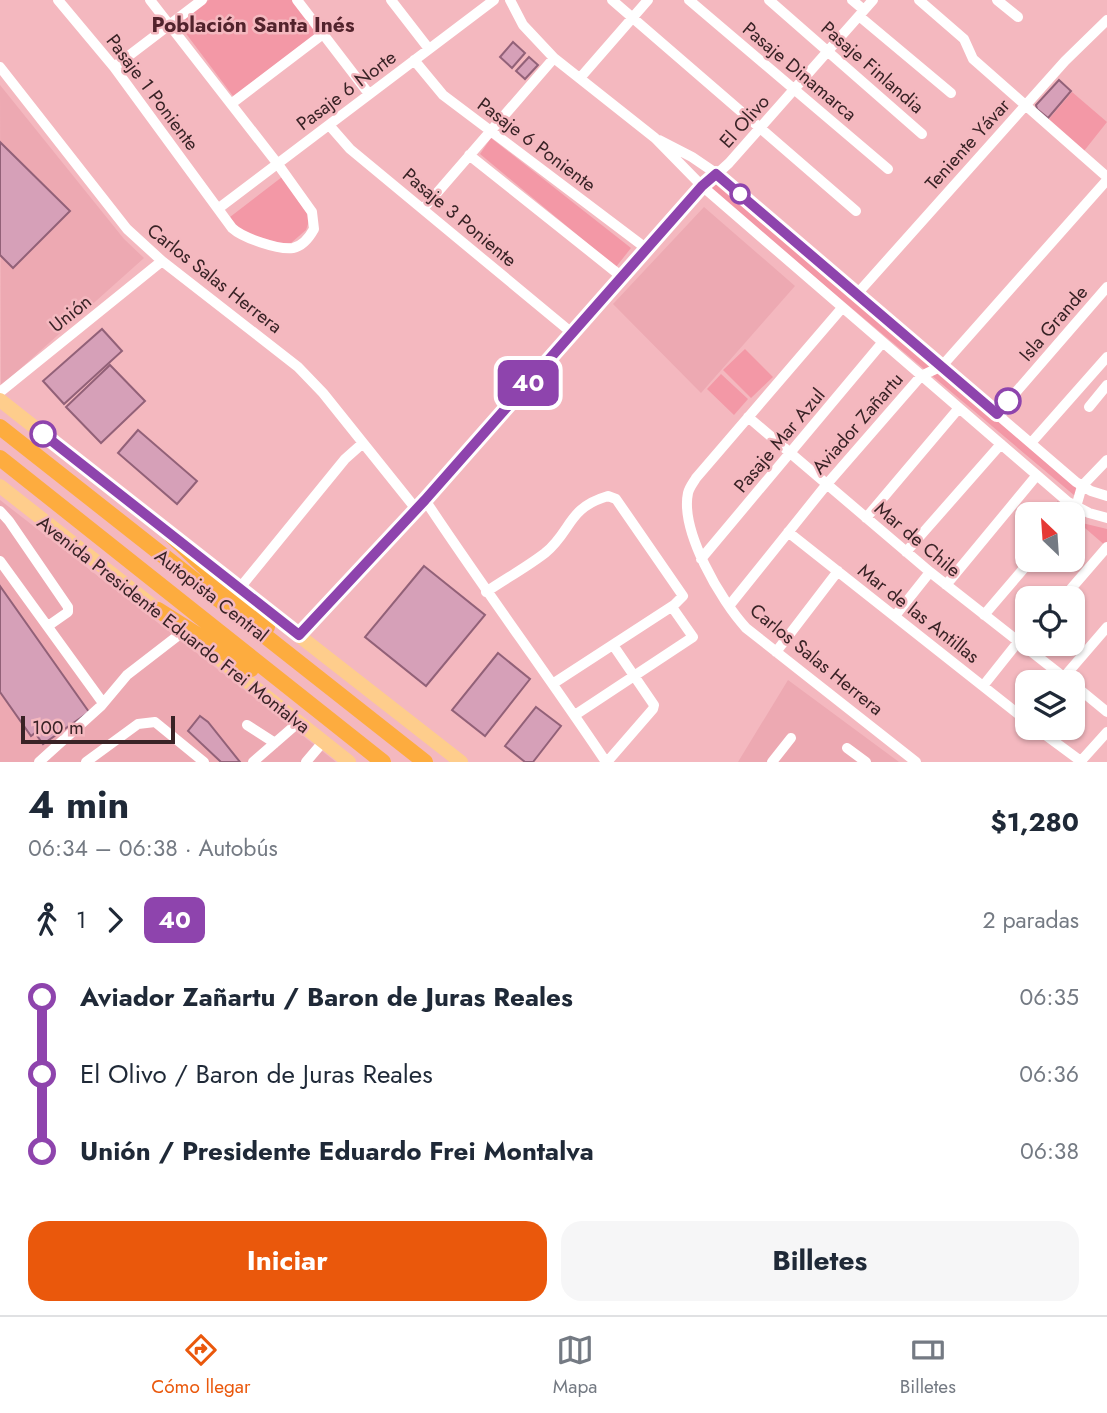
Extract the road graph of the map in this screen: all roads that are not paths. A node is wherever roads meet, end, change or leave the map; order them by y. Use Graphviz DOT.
graph roads {
  1 [pos="58,0"];
  2 [pos="150,0"];
  3 [pos="202,0"];
  4 [pos="297,0"];
  5 [pos="391,0"];
  6 [pos="494,0"];
  7 [pos="510,0"];
  8 [pos="612,0"];
  9 [pos="648,0"];
  10 [pos="688,0"];
  11 [pos="768,0"];
  12 [pos="852,0"];
  13 [pos="873,0"];
  14 [pos="919,0"];
  15 [pos="997,0"];
  16 [pos="862,13"];
  17 [pos="1018,17"];
  18 [pos="632,18"];
  19 [pos="1107,20"];
  20 [pos="169,25"];
  21 [pos="323,34"];
  22 [pos="429,49"];
  23 [pos="828,52"];
  24 [pos="554,58"];
  25 [pos="414,60"];
  26 [pos="0,67"];
  27 [pos="114,67"];
  28 [pos="580,78"];
  29 [pos="794,90"];
  30 [pos="951,93"];
  31 [pos="369,94"];
  32 [pos="231,104"];
  33 [pos="1025,106"];
  34 [pos="329,125"];
  35 [pos="760,128"];
  36 [pos="491,130"];
  37 [pos="922,134"];
  38 [pos="654,138"];
  39 [pos="470,155"];
  40 [pos="277,163"];
  41 [pos="888,169"];
  42 [pos="716,174"];
  43 [pos="1107,179"];
  44 [pos="702,186"];
  45 [pos="219,208"];
  46 [pos="423,209"];
  47 [pos="856,211"];
  48 [pos="647,249"];
  49 [pos="162,261"];
  50 [pos="622,277"];
  51 [pos="1107,287"];
  52 [pos="857,294"];
  53 [pos="842,308"];
  54 [pos="572,333"];
  55 [pos="882,343"];
  56 [pos="1107,357"];
  57 [pos="942,366"];
  58 [pos="921,376"];
  59 [pos="1107,385"];
  60 [pos="0,392"];
  61 [pos="0,400"];
  62 [pos="1089,407"];
  63 [pos="959,408"];
  64 [pos="997,414"];
  65 [pos="748,417"];
  66 [pos="0,427"];
  67 [pos="363,443"];
  68 [pos="1031,443"];
  69 [pos="1001,444"];
  70 [pos="791,453"];
  71 [pos="0,458"];
  72 [pos="1107,460"];
  73 [pos="1037,475"];
  74 [pos="827,484"];
  75 [pos="0,486"];
  76 [pos="1082,486"];
  77 [pos="1107,496"];
  78 [pos="425,500"];
  79 [pos="1064,502"];
  80 [pos="1076,502"];
  81 [pos="416,509"];
  82 [pos="0,512"];
  83 [pos="1085,513"];
  84 [pos="866,518"];
  85 [pos="1107,518"];
  86 [pos="788,532"];
  87 [pos="171,535"];
  88 [pos="1107,547"];
  89 [pos="906,552"];
  90 [pos="701,559"];
  91 [pos="0,561"];
  92 [pos="838,571"];
  93 [pos="930,572"];
  94 [pos="1021,572"];
  95 [pos="946,585"];
  96 [pos="1073,586"];
  97 [pos="239,589"];
  98 [pos="486,592"];
  99 [pos="672,607"];
  100 [pos="729,607"];
  101 [pos="158,610"];
  102 [pos="984,615"];
  103 [pos="895,616"];
  104 [pos="48,626"];
  105 [pos="1107,627"];
  106 [pos="184,631"];
  107 [pos="299,635"];
  108 [pos="1015,636"];
  109 [pos="613,645"];
  110 [pos="1015,651"];
  111 [pos="776,652"];
  112 [pos="1040,656"];
  113 [pos="1056,670"];
  114 [pos="1077,670"];
  115 [pos="634,676"];
  116 [pos="554,683"];
  117 [pos="326,685"];
  118 [pos="983,686"];
  119 [pos="1085,694"];
  120 [pos="307,702"];
  121 [pos="103,703"];
  122 [pos="1015,711"];
  123 [pos="1107,712"];
  124 [pos="575,715"];
  125 [pos="299,722"];
  126 [pos="247,725"];
  127 [pos="1107,732"];
  128 [pos="791,738"];
  129 [pos="1052,740"];
  130 [pos="323,742"];
  131 [pos="275,743"];
  132 [pos="847,748"];
  133 [pos="39,762"];
  134 [pos="86,762"];
  135 [pos="204,762"];
  136 [pos="253,762"];
  137 [pos="306,762"];
  138 [pos="349,762"];
  139 [pos="383,762"];
  140 [pos="425,762"];
  141 [pos="461,762"];
  142 [pos="606,762"];
  143 [pos="772,762"];
  144 [pos="866,762"];
  145 [pos="916,762"];
  146 [pos="1081,762"];
  1 -- 27 [label="street, Pasaje 1 Poniente"];
  2 -- 20 [label="street"];
  3 -- 20 [label="street"];
  4 -- 21 [label="street"];
  5 -- 22 [label="street"];
  6 -- 22 [label="street, Pasaje 6 Norte"];
  7 -- 24 [label="street"];
  8 -- 18 [label="street"];
  9 -- 18 [label="street"];
  10 -- 29 [label="street, Pasaje Dinamarca"];
  11 -- 23 [label="street, Pasaje Finlandia"];
  12 -- 16 [label="street"];
  13 -- 16 [label="street, El Olivo"];
  14 -- 33 [label="street"];
  15 -- 17 [label="street"];
  16 -- 23 [label="street, El Olivo"];
  16 -- 30 [label="street"];
  18 -- 28 [label="street"];
  18 -- 35 [label="street"];
  19 -- 33 [label="street, Teniente Yávar"];
  20 -- 27 [label="street"];
  20 -- 32 [label="street"];
  21 -- 31 [label="street"];
  21 -- 32 [label="street"];
  22 -- 25 [label="street, Pasaje 6 Norte"];
  23 -- 29 [label="street, El Olivo"];
  23 -- 37 [label="street, Pasaje Finlandia"];
  24 -- 28 [label="street"];
  24 -- 36 [label="street"];
  25 -- 31 [label="street, Pasaje 6 Norte"];
  25 -- 36 [label="street, Pasaje 6 Poniente"];
  26 -- 49 [label="street, Carlos Salas Herrera"];
  27 -- 45 [label="street, Pasaje 1 Poniente"];
  28 -- 38 [label="street"];
  29 -- 35 [label="street, El Olivo"];
  29 -- 41 [label="street, Pasaje Dinamarca"];
  31 -- 34 [label="street, Pasaje 6 Norte"];
  32 -- 40 [label="street"];
  33 -- 43 [label="street"];
  33 -- 52 [label="street, Teniente Yávar"];
  34 -- 40 [label="street, Pasaje 6 Norte"];
  34 -- 46 [label="street, Pasaje 3 Poniente"];
  35 -- 42 [label="street, El Olivo"];
  35 -- 47 [label="street"];
  36 -- 39 [label="street"];
  36 -- 48 [label="street, Pasaje 6 Poniente"];
  38 -- 42 [label="street"];
  38 -- 44 [label="street"];
  39 -- 46 [label="street"];
  39 -- 50 [label="street"];
  40 -- 45 [label="street, Pasaje 6 Norte"];
  40 -- 45 [label="street, Pasaje 1 Poniente"];
  42 -- 44 [label="street, El Olivo"];
  42 -- 52 [label="street"];
  43 -- 57 [label="street, Aviador Zañartu"];
  44 -- 48 [label="street, El Olivo"];
  44 -- 53 [label="street"];
  46 -- 54 [label="street, Pasaje 3 Poniente"];
  48 -- 50 [label="street, El Olivo"];
  49 -- 60 [label="street, Unión"];
  49 -- 67 [label="street, Carlos Salas Herrera"];
  50 -- 54 [label="street, El Olivo"];
  51 -- 64 [label="street, Isla Grande"];
  52 -- 57 [label="street"];
  53 -- 55 [label="street"];
  53 -- 65 [label="street"];
  54 -- 78 [label="street, El Olivo"];
  55 -- 58 [label="street"];
  55 -- 70 [label="street, Pasaje Mar Azul"];
  56 -- 68 [label="street"];
  57 -- 58 [label="street, Aviador Zañartu"];
  57 -- 64 [label="street"];
  58 -- 63 [label="street"];
  58 -- 74 [label="street, Aviador Zañartu"];
  59 -- 62 [label="street"];
  61 -- 87 [label="main road"];
  63 -- 69 [label="street"];
  63 -- 84 [label="street"];
  64 -- 68 [label="street"];
  65 -- 70 [label="street, Mar de Chile"];
  65 -- 90 [label="street, Carlos Salas Herrera"];
  66 -- 117 [label="highway, Autopista Central"];
  67 -- 81 [label="street, Carlos Salas Herrera"];
  67 -- 97 [label="street"];
  68 -- 76 [label="street"];
  69 -- 73 [label="street"];
  69 -- 89 [label="street"];
  70 -- 74 [label="street, Mar de Chile"];
  70 -- 90 [label="street, Pasaje Mar Azul"];
  71 -- 120 [label="highway, Autopista Central"];
  72 -- 76 [label="street"];
  73 -- 79 [label="street"];
  73 -- 95 [label="street"];
  74 -- 84 [label="street, Mar de Chile"];
  74 -- 86 [label="street, Aviador Zañartu"];
  75 -- 101 [label="main road, Avenida Presidente Eduardo Frei Montalva"];
  76 -- 77 [label="street"];
  76 -- 80 [label="street"];
  78 -- 81 [label="street, El Olivo"];
  78 -- 98 [label="street"];
  81 -- 107 [label="street, El Olivo"];
  82 -- 104 [label="street"];
  83 -- 85 [label="street"];
  84 -- 89 [label="street, Mar de Chile"];
  86 -- 92 [label="street, Mar de las Antillas"];
  86 -- 100 [label="street, Aviador Zañartu"];
  87 -- 97 [label="main road"];
  87 -- 117 [label="highway"];
  88 -- 96 [label="street"];
  89 -- 93 [label="street, Mar de Chile"];
  90 -- 100 [label="street, Carlos Salas Herrera"];
  91 -- 104 [label="street"];
  92 -- 103 [label="street, Mar de las Antillas"];
  92 -- 111 [label="street"];
  93 -- 95 [label="street, Mar de Chile"];
  93 -- 103 [label="street"];
  94 -- 102 [label="street"];
  95 -- 102 [label="street, Mar de Chile"];
  97 -- 107 [label="main road"];
  98 -- 99 [label="street"];
  98 -- 116 [label="street"];
  99 -- 109 [label="street"];
  99 -- 115 [label="street"];
  100 -- 111 [label="street, Carlos Salas Herrera"];
  101 -- 106 [label="main road, Avenida Presidente Eduardo Frei Montalva"];
  101 -- 120 [label="highway"];
  102 -- 108 [label="street, Mar de Chile"];
  103 -- 118 [label="street, Mar de las Antillas"];
  104 -- 121 [label="street"];
  105 -- 114 [label="street"];
  106 -- 121 [label="street"];
  106 -- 125 [label="main road, Avenida Presidente Eduardo Frei Montalva"];
  107 -- 141 [label="main road"];
  109 -- 115 [label="street"];
  109 -- 116 [label="street"];
  110 -- 118 [label="street"];
  111 -- 145 [label="street, Carlos Salas Herrera"];
  112 -- 113 [label="street, Mar de Chile"];
  115 -- 124 [label="street"];
  115 -- 142 [label="street"];
  116 -- 124 [label="street"];
  117 -- 140 [label="highway, Autopista Central"];
  118 -- 122 [label="street, Mar de las Antillas"];
  119 -- 123 [label="street, Mar de Chile"];
  120 -- 139 [label="highway, Autopista Central"];
  121 -- 133 [label="street"];
  124 -- 142 [label="street"];
  125 -- 130 [label="main road, Avenida Presidente Eduardo Frei Montalva"];
  125 -- 131 [label="street"];
  126 -- 131 [label="street"];
  127 -- 146 [label="street"];
  128 -- 143 [label="street"];
  129 -- 146 [label="street"];
  130 -- 137 [label="street"];
  130 -- 138 [label="main road, Avenida Presidente Eduardo Frei Montalva"];
  131 -- 136 [label="street"];
  132 -- 144 [label="street"];
  134 -- 135 [label="street"];
}
